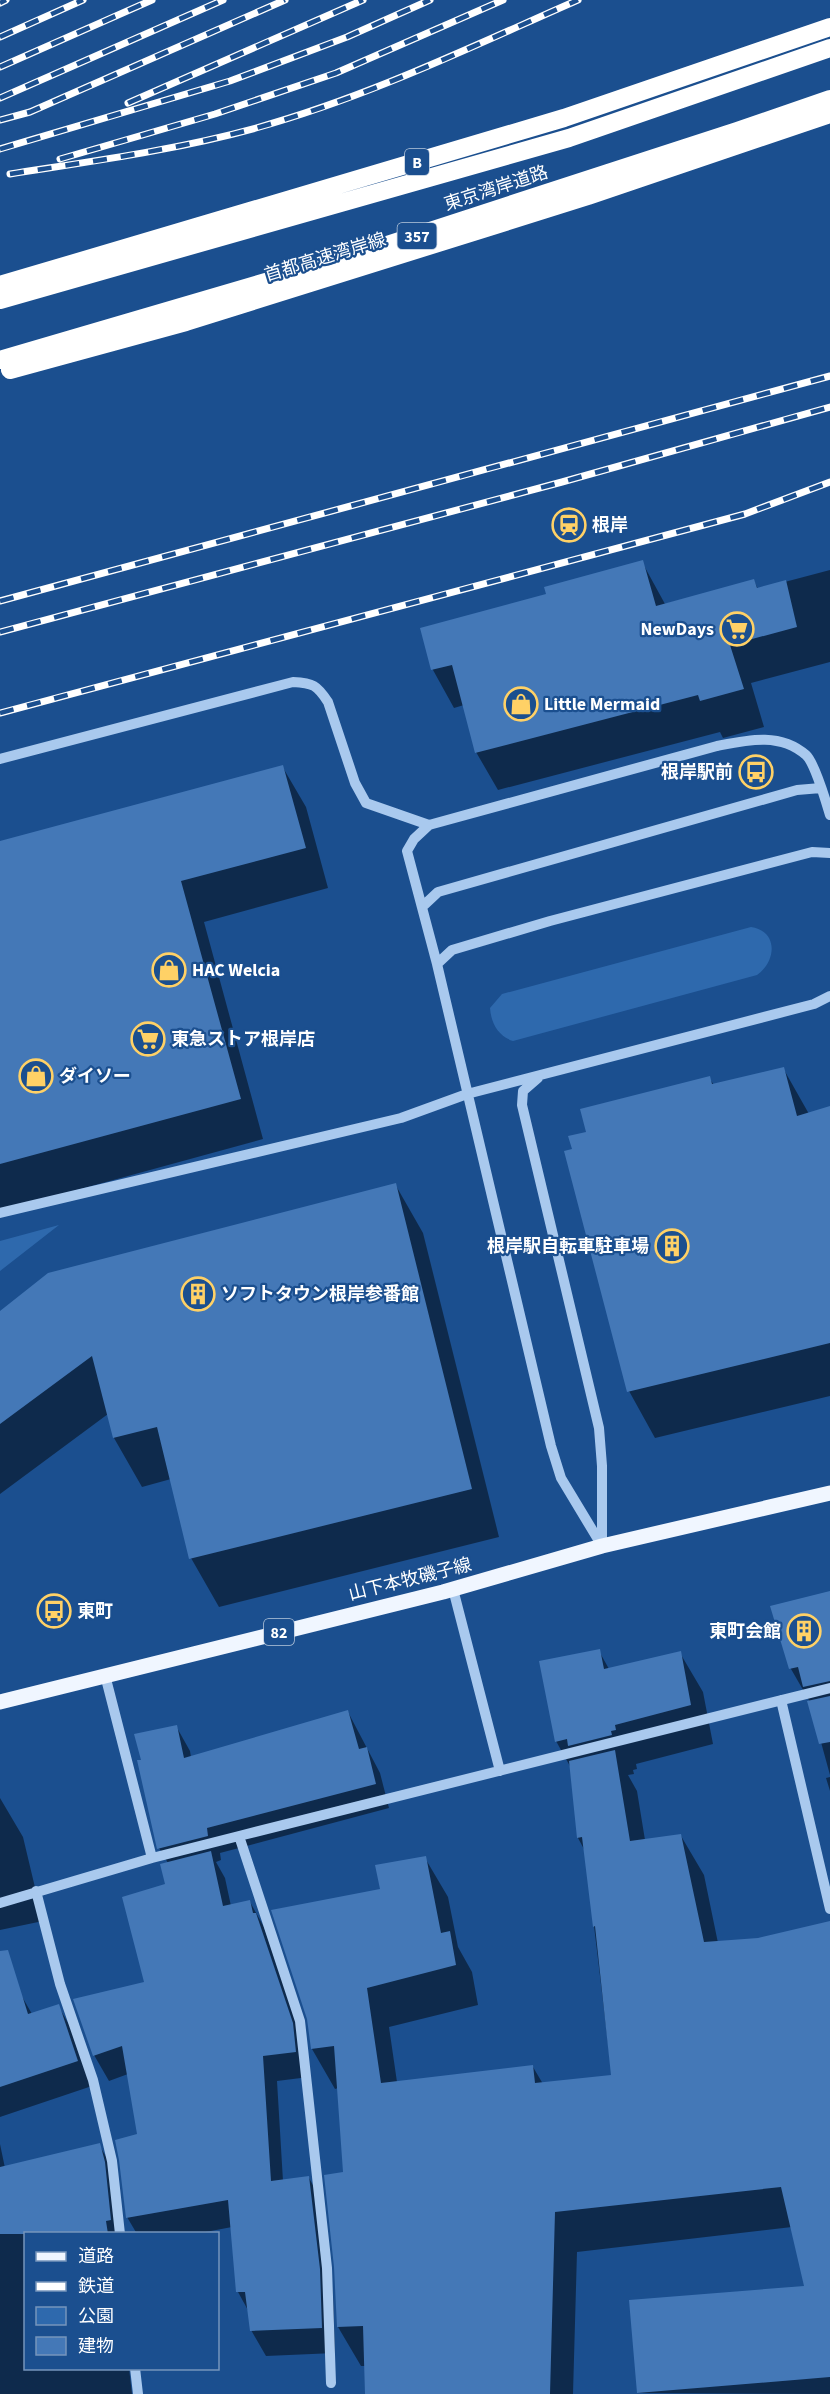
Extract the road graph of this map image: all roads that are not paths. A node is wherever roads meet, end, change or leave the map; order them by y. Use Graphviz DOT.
graph roads {
  1 [pos="830,27"];
  2 [pos="830,48"];
  3 [pos="830,99"];
  4 [pos="830,114"];
  5 [pos="0,285"];
  6 [pos="0,300"];
  7 [pos="0,360"];
  8 [pos="0,373"];
  9 [pos="0,759"];
  10 [pos="825,792"];
  11 [pos="830,815"];
  12 [pos="429,825"];
  13 [pos="830,853"];
  14 [pos="422,907"];
  15 [pos="437,964"];
  16 [pos="830,996"];
  17 [pos="814,1004"];
  18 [pos="830,1009"];
  19 [pos="541,1075"];
  20 [pos="467,1094"];
  21 [pos="0,1213"];
  22 [pos="830,1493"];
  23 [pos="602,1546"];
  24 [pos="453,1589"];
  25 [pos="105,1675"];
  26 [pos="830,1688"];
  27 [pos="781,1700"];
  28 [pos="0,1701"];
  29 [pos="500,1771"];
  30 [pos="239,1836"];
  31 [pos="152,1858"];
  32 [pos="36,1891"];
  33 [pos="0,1903"];
  34 [pos="830,1910"];
  35 [pos="120,2232"];
  36 [pos="135,2370"];
  37 [pos="331,2383"];
  38 [pos="138,2394"];
  1 -- 5 [label="highway, B"];
  2 -- 6 [label="highway, 東京湾岸道路"];
  3 -- 7 [label="highway, 東京湾岸道路 / 357"];
  4 -- 8 [label="highway, 首都高速湾岸線"];
  9 -- 12 [label="street"];
  10 -- 11 [label="street"];
  10 -- 12 [label="street"];
  10 -- 14 [label="street"];
  12 -- 14 [label="street"];
  13 -- 15 [label="street"];
  14 -- 15 [label="street"];
  15 -- 20 [label="street"];
  16 -- 17 [label="street"];
  17 -- 18 [label="street"];
  17 -- 19 [label="street"];
  19 -- 20 [label="street"];
  19 -- 23 [label="street"];
  20 -- 21 [label="street"];
  20 -- 23 [label="street"];
  22 -- 23 [label="main road, 山下本牧磯子線 / 82"];
  23 -- 24 [label="main road, 山下本牧磯子線 / 82"];
  24 -- 25 [label="main road, 山下本牧磯子線 / 82"];
  24 -- 29 [label="street"];
  25 -- 28 [label="main road, 山下本牧磯子線 / 82"];
  25 -- 31 [label="street"];
  26 -- 27 [label="street"];
  27 -- 29 [label="street"];
  27 -- 34 [label="street"];
  29 -- 30 [label="street"];
  30 -- 31 [label="street"];
  30 -- 37 [label="street"];
  31 -- 32 [label="street"];
  32 -- 33 [label="street"];
  32 -- 35 [label="street"];
  36 -- 38 [label="street"];
}
